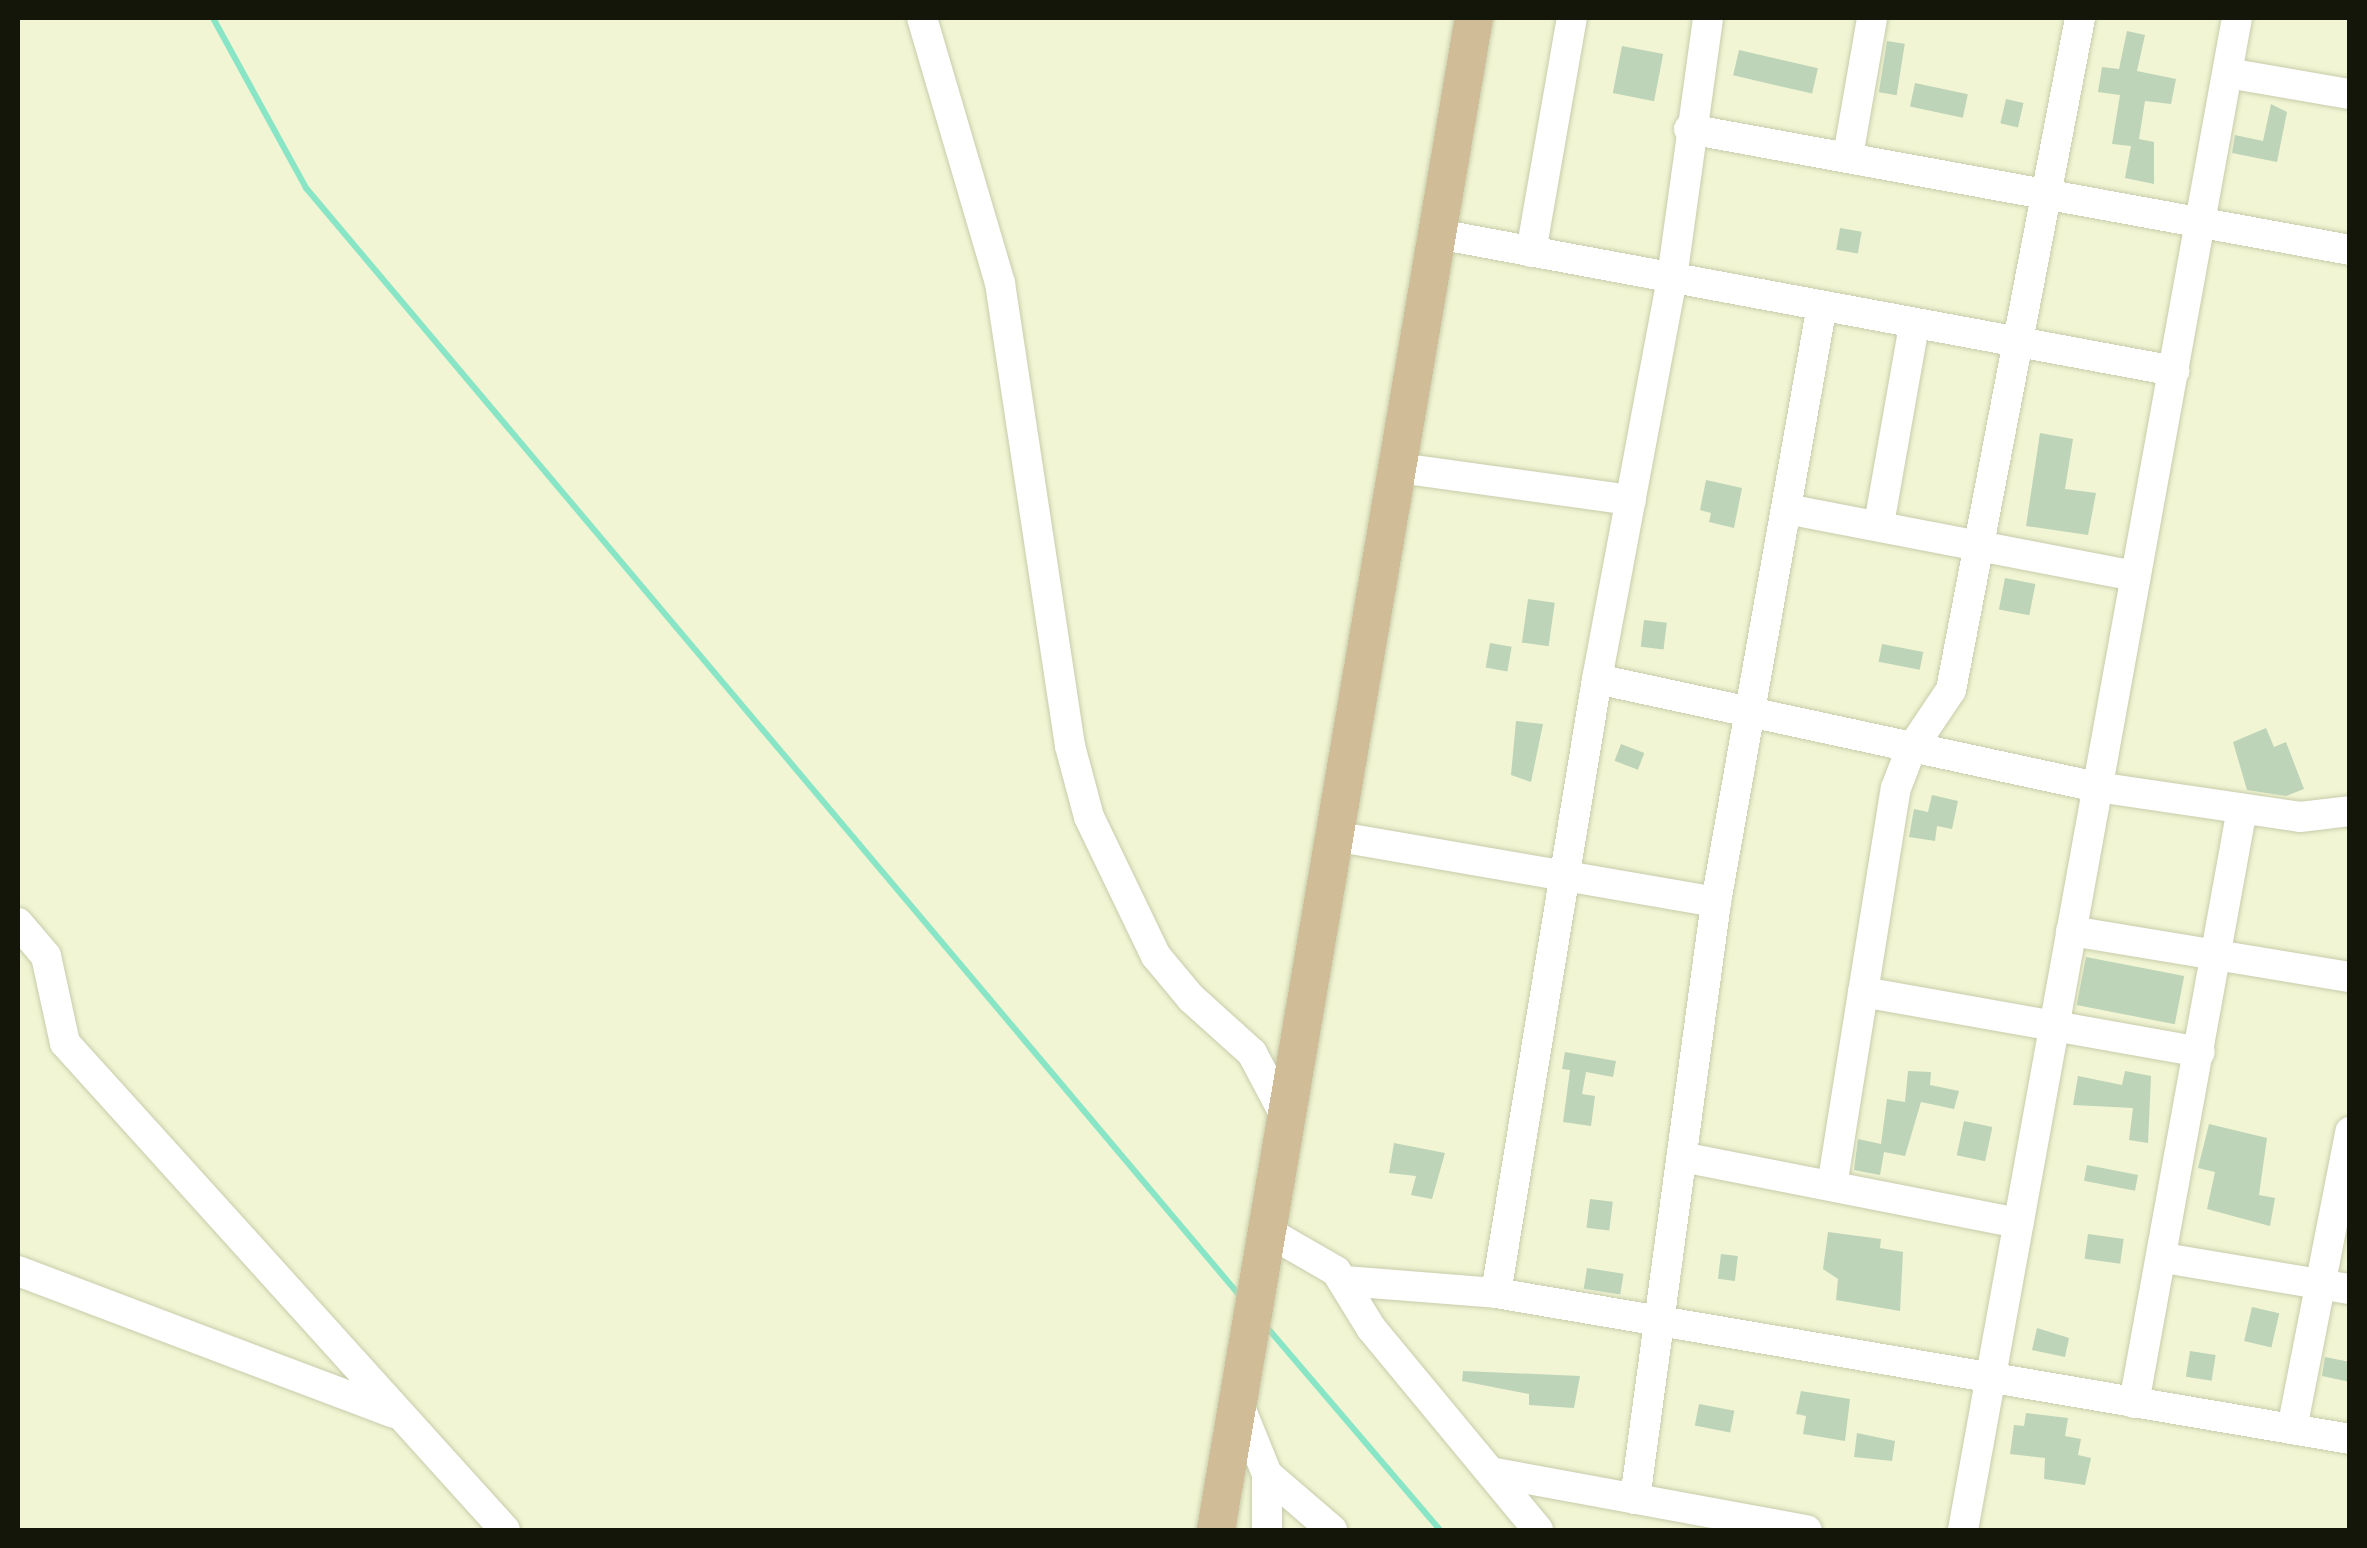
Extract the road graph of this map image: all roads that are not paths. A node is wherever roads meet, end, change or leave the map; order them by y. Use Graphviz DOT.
graph roads {
  1 [pos="922,18"];
  2 [pos="1474,18"];
  3 [pos="1572,18"];
  4 [pos="1708,18"];
  5 [pos="1872,18"];
  6 [pos="2080,18"];
  7 [pos="2237,18"];
  8 [pos="2228,73"];
  9 [pos="2350,94"];
  10 [pos="1689,129"];
  11 [pos="1848,156"];
  12 [pos="2048,194"];
  13 [pos="2202,223"];
  14 [pos="1438,234"];
  15 [pos="2350,250"];
  16 [pos="1531,252"];
  17 [pos="1672,278"];
  18 [pos="1822,306"];
  19 [pos="1914,325"];
  20 [pos="2017,342"];
  21 [pos="2174,370"];
  22 [pos="1399,468"];
  23 [pos="1630,500"];
  24 [pos="1787,509"];
  25 [pos="1879,524"];
  26 [pos="1982,546"];
  27 [pos="2136,576"];
  28 [pos="1597,678"];
  29 [pos="1751,716"];
  30 [pos="1910,751"];
  31 [pos="2097,787"];
  32 [pos="2242,808"];
  33 [pos="2350,811"];
  34 [pos="1334,836"];
  35 [pos="1564,877"];
  36 [pos="1716,902"];
  37 [pos="18,923"];
  38 [pos="2071,930"];
  39 [pos="2216,954"];
  40 [pos="2350,977"];
  41 [pos="1864,992"];
  42 [pos="2054,1024"];
  43 [pos="2200,1052"];
  44 [pos="1288,1122"];
  45 [pos="2350,1132"];
  46 [pos="1682,1158"];
  47 [pos="1832,1186"];
  48 [pos="2018,1223"];
  49 [pos="1270,1233"];
  50 [pos="2164,1258"];
  51 [pos="18,1271"];
  52 [pos="1345,1281"];
  53 [pos="2336,1286"];
  54 [pos="1496,1293"];
  55 [pos="1658,1321"];
  56 [pos="1991,1378"];
  57 [pos="2134,1402"];
  58 [pos="1238,1405"];
  59 [pos="402,1417"];
  60 [pos="2292,1429"];
  61 [pos="2350,1439"];
  62 [pos="1495,1473"];
  63 [pos="1268,1474"];
  64 [pos="1635,1499"];
  65 [pos="505,1530"];
  66 [pos="1216,1530"];
  67 [pos="1267,1530"];
  68 [pos="1332,1530"];
  69 [pos="1538,1530"];
  70 [pos="1807,1530"];
  71 [pos="1963,1530"];
  1 -- 44 [label="street"];
  2 -- 14 [label="main road"];
  3 -- 16 [label="street"];
  4 -- 10 [label="street"];
  5 -- 11 [label="street"];
  6 -- 12 [label="street"];
  7 -- 8 [label="street"];
  8 -- 9 [label="street"];
  8 -- 13 [label="street"];
  10 -- 11 [label="street"];
  10 -- 17 [label="street"];
  11 -- 12 [label="street"];
  12 -- 13 [label="street"];
  12 -- 20 [label="street"];
  13 -- 15 [label="street"];
  13 -- 21 [label="street"];
  14 -- 16 [label="street"];
  14 -- 22 [label="main road"];
  16 -- 17 [label="street"];
  17 -- 18 [label="street"];
  17 -- 23 [label="street"];
  18 -- 19 [label="street"];
  18 -- 24 [label="street"];
  19 -- 20 [label="street"];
  19 -- 25 [label="street"];
  20 -- 21 [label="street"];
  20 -- 26 [label="street"];
  21 -- 27 [label="street"];
  22 -- 23 [label="street"];
  22 -- 34 [label="main road"];
  23 -- 28 [label="street"];
  24 -- 25 [label="street"];
  24 -- 29 [label="street"];
  25 -- 26 [label="street"];
  26 -- 27 [label="street"];
  26 -- 30 [label="street"];
  27 -- 31 [label="street"];
  28 -- 29 [label="street"];
  28 -- 35 [label="street"];
  29 -- 30 [label="street"];
  29 -- 36 [label="street"];
  30 -- 31 [label="street"];
  30 -- 41 [label="street"];
  31 -- 32 [label="street"];
  31 -- 38 [label="street"];
  32 -- 33 [label="street"];
  32 -- 39 [label="street"];
  34 -- 35 [label="street"];
  34 -- 44 [label="main road"];
  35 -- 36 [label="street"];
  35 -- 54 [label="street"];
  36 -- 46 [label="street"];
  37 -- 59 [label="street"];
  38 -- 39 [label="street"];
  38 -- 42 [label="street"];
  39 -- 40 [label="street"];
  39 -- 43 [label="street"];
  41 -- 42 [label="street"];
  41 -- 47 [label="street"];
  42 -- 43 [label="street"];
  42 -- 48 [label="street"];
  43 -- 50 [label="street"];
  44 -- 49 [label="main road"];
  45 -- 53 [label="street"];
  46 -- 47 [label="street"];
  46 -- 55 [label="street"];
  47 -- 48 [label="street"];
  48 -- 56 [label="street"];
  49 -- 52 [label="street"];
  49 -- 58 [label="main road"];
  50 -- 53 [label="street"];
  50 -- 57 [label="street"];
  51 -- 59 [label="street"];
  52 -- 54 [label="street"];
  52 -- 62 [label="street"];
  53 -- 60 [label="street"];
  54 -- 55 [label="street"];
  55 -- 56 [label="street"];
  55 -- 64 [label="street"];
  56 -- 57 [label="street"];
  56 -- 71 [label="street"];
  57 -- 60 [label="street"];
  58 -- 63 [label="street"];
  58 -- 66 [label="main road"];
  59 -- 65 [label="street"];
  60 -- 61 [label="street"];
  62 -- 64 [label="street"];
  62 -- 69 [label="street"];
  63 -- 67 [label="street"];
  63 -- 68 [label="street"];
  64 -- 70 [label="street"];
}
